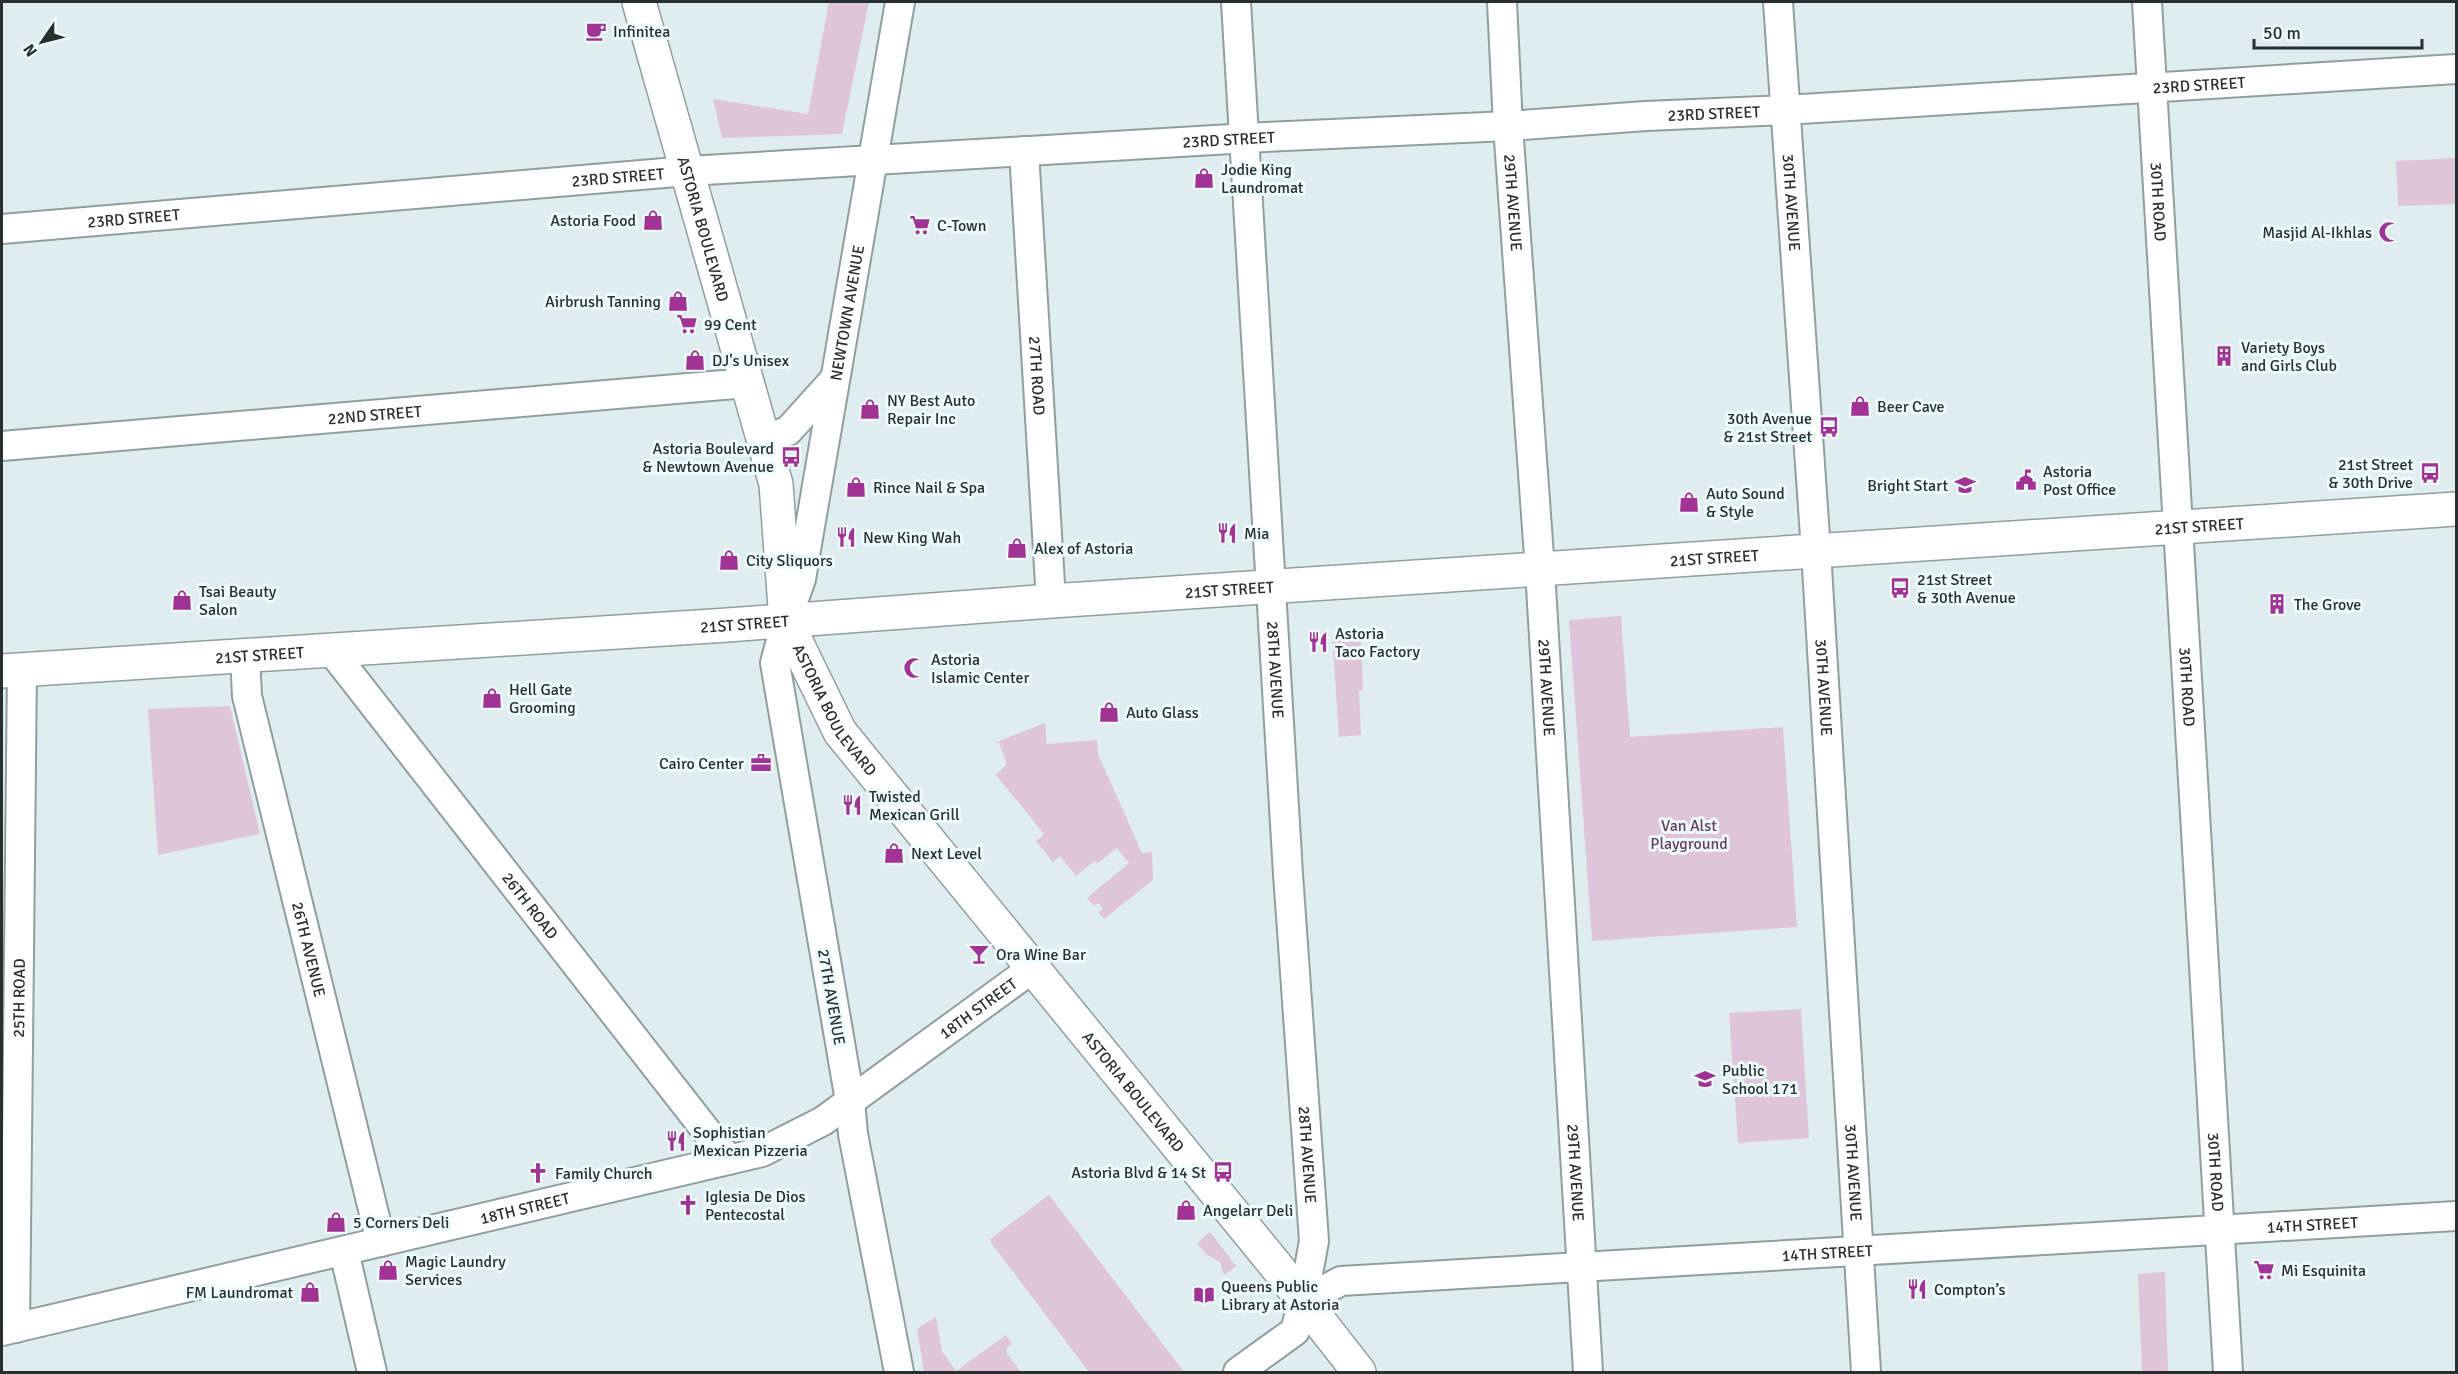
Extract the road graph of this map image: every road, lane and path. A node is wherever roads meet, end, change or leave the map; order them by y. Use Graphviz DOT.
graph roads {
  1 [pos="639,2"];
  2 [pos="900,2"];
  3 [pos="1236,2"];
  4 [pos="1502,2"];
  5 [pos="1778,2"];
  6 [pos="2147,2"];
  7 [pos="2457,69"];
  8 [pos="2152,87"];
  9 [pos="1785,110"];
  10 [pos="1509,126"];
  11 [pos="1244,139"];
  12 [pos="1024,151"];
  13 [pos="872,160"];
  14 [pos="688,171"];
  15 [pos="2,229"];
  16 [pos="834,380"];
  17 [pos="747,383"];
  18 [pos="763,439"];
  19 [pos="2,446"];
  20 [pos="2457,509"];
  21 [pos="2178,528"];
  22 [pos="1816,551"];
  23 [pos="1540,570"];
  24 [pos="1271,587"];
  25 [pos="1051,601"];
  26 [pos="786,621"];
  27 [pos="331,650"];
  28 [pos="245,656"];
  29 [pos="12,670"];
  30 [pos="1033,968"];
  31 [pos="850,1101"];
  32 [pos="729,1160"];
  33 [pos="2457,1216"];
  34 [pos="2218,1229"];
  35 [pos="381,1242"];
  36 [pos="1860,1250"];
  37 [pos="344,1251"];
  38 [pos="1582,1266"];
  39 [pos="1303,1301"];
  40 [pos="8,1330"];
  41 [pos="372,1372"];
  42 [pos="899,1372"];
  43 [pos="1238,1372"];
  44 [pos="1359,1372"];
  45 [pos="1588,1372"];
  46 [pos="1866,1372"];
  47 [pos="2228,1372"];
  1 -- 14 [label="main road, ASTORIA BOULEVARD"];
  2 -- 13 [label="street, NEWTOWN AVENUE"];
  3 -- 11 [label="street, 28TH AVENUE"];
  4 -- 10 [label="street, 29TH AVENUE"];
  5 -- 9 [label="street, 30TH AVENUE"];
  6 -- 8 [label="street, 30TH ROAD"];
  7 -- 8 [label="street, 23RD STREET"];
  8 -- 9 [label="street, 23RD STREET"];
  8 -- 21 [label="street, 30TH ROAD"];
  9 -- 10 [label="street, 23RD STREET"];
  9 -- 22 [label="street, 30TH AVENUE"];
  10 -- 11 [label="street, 23RD STREET"];
  10 -- 23 [label="street, 29TH AVENUE"];
  11 -- 12 [label="street, 23RD STREET"];
  11 -- 24 [label="street, 28TH AVENUE"];
  12 -- 13 [label="street, 23RD STREET"];
  12 -- 25 [label="street, 27TH ROAD"];
  13 -- 14 [label="street, 23RD STREET"];
  13 -- 16 [label="street, NEWTOWN AVENUE"];
  14 -- 15 [label="street, 23RD STREET"];
  14 -- 17 [label="main road, ASTORIA BOULEVARD"];
  16 -- 18 [label="street"];
  16 -- 26 [label="street, NEWTOWN AVENUE"];
  17 -- 18 [label="main road, ASTORIA BOULEVARD"];
  17 -- 19 [label="street, 22ND STREET"];
  18 -- 26 [label="main road, ASTORIA BOULEVARD"];
  20 -- 21 [label="main road, 21ST STREET"];
  21 -- 22 [label="main road, 21ST STREET"];
  21 -- 34 [label="street, 30TH ROAD"];
  22 -- 23 [label="main road, 21ST STREET"];
  22 -- 36 [label="street, 30TH AVENUE"];
  23 -- 24 [label="main road, 21ST STREET"];
  23 -- 38 [label="street, 29TH AVENUE"];
  24 -- 25 [label="main road, 21ST STREET"];
  24 -- 39 [label="street, 28TH AVENUE"];
  25 -- 26 [label="main road, 21ST STREET"];
  26 -- 27 [label="main road, 21ST STREET"];
  26 -- 30 [label="main road, ASTORIA BOULEVARD"];
  26 -- 31 [label="street, 27TH AVENUE"];
  27 -- 28 [label="main road, 21ST STREET"];
  27 -- 32 [label="street, 26TH ROAD"];
  28 -- 29 [label="main road, 21ST STREET"];
  28 -- 35 [label="street, 26TH AVENUE"];
  29 -- 40 [label="street, 25TH ROAD"];
  30 -- 31 [label="street, 18TH STREET"];
  30 -- 39 [label="main road, ASTORIA BOULEVARD"];
  31 -- 32 [label="street, 18TH STREET"];
  31 -- 42 [label="street, 27TH AVENUE"];
  32 -- 35 [label="street, 18TH STREET"];
  33 -- 34 [label="street, 14TH STREET"];
  34 -- 36 [label="street, 14TH STREET"];
  34 -- 47 [label="street, 30TH ROAD"];
  35 -- 37 [label="street, 18TH STREET"];
  36 -- 38 [label="street, 14TH STREET"];
  36 -- 46 [label="street, 30TH AVENUE"];
  37 -- 40 [label="street, 18TH STREET"];
  37 -- 41 [label="street"];
  38 -- 39 [label="street, 14TH STREET"];
  38 -- 45 [label="street, 29TH AVENUE"];
  39 -- 43 [label="street"];
  39 -- 44 [label="main road, ASTORIA BOULEVARD"];
}
